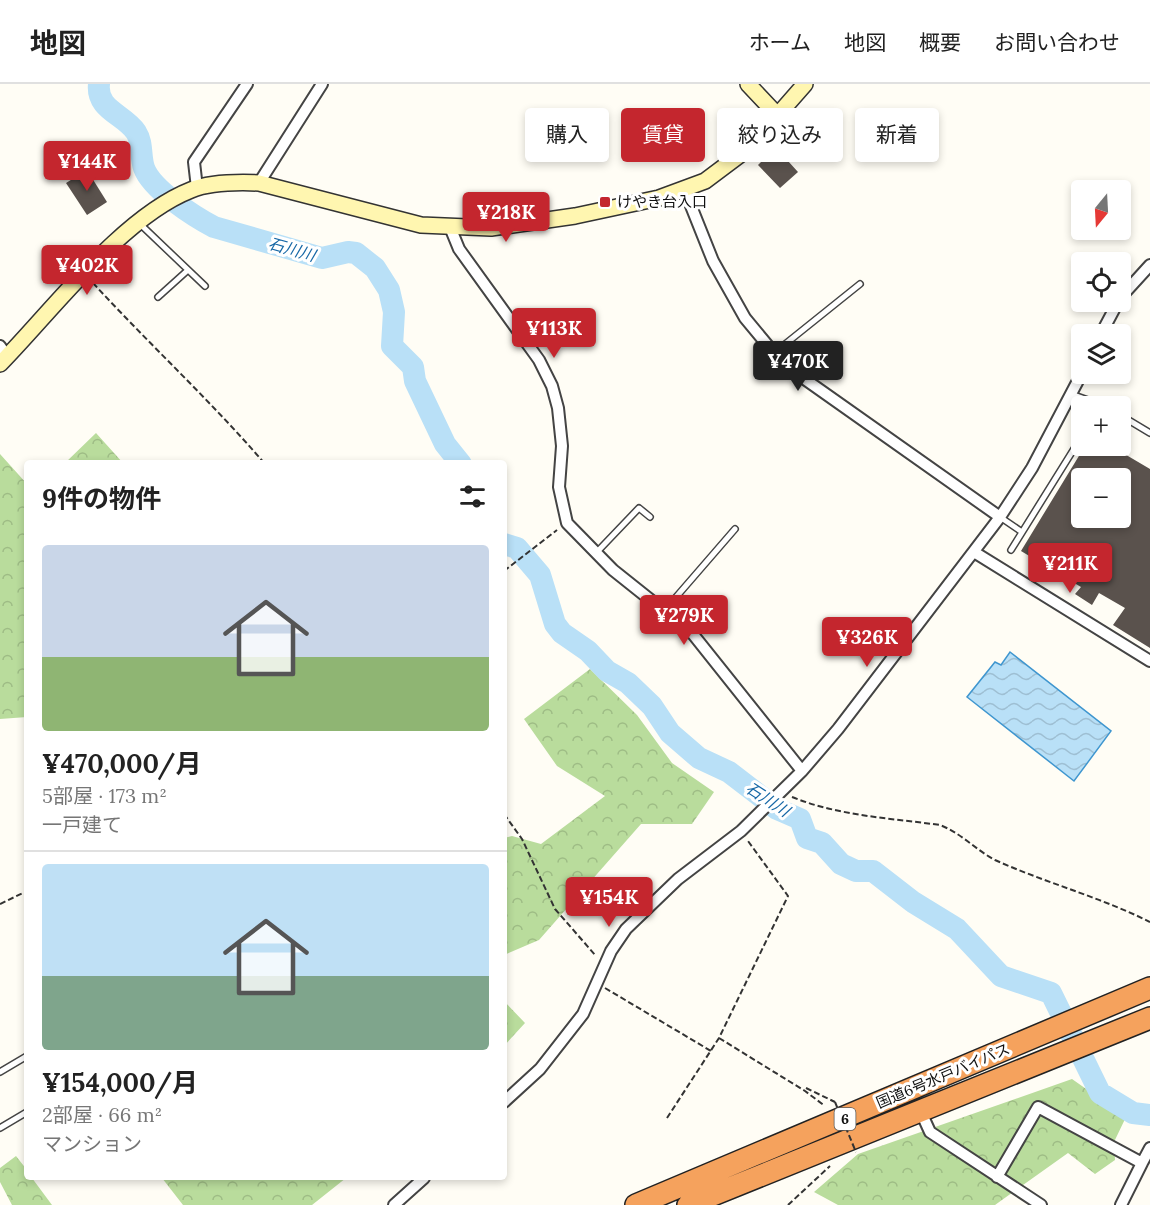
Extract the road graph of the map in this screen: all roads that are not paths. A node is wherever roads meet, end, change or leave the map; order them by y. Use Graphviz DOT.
graph roads {
  1 [pos="247,84"];
  2 [pos="322,84"];
  3 [pos="748,84"];
  4 [pos="805,84"];
  5 [pos="770,108"];
  6 [pos="785,108"];
  7 [pos="734,162"];
  8 [pos="258,183"];
  9 [pos="193,189"];
  10 [pos="685,190"];
  11 [pos="138,221"];
  12 [pos="450,227"];
  13 [pos="1150,265"];
  14 [pos="188,270"];
  15 [pos="860,284"];
  16 [pos="204,286"];
  17 [pos="1131,286"];
  18 [pos="158,297"];
  19 [pos="774,353"];
  20 [pos="2,355"];
  21 [pos="1076,384"];
  22 [pos="1071,394"];
  23 [pos="1076,396"];
  24 [pos="1131,422"];
  25 [pos="1150,433"];
  26 [pos="1071,454"];
  27 [pos="1000,517"];
  28 [pos="650,518"];
  29 [pos="735,529"];
  30 [pos="1022,532"];
  31 [pos="1011,550"];
  32 [pos="974,552"];
  33 [pos="595,554"];
  34 [pos="664,611"];
  35 [pos="1150,661"];
  36 [pos="802,771"];
  37 [pos="1150,988"];
  38 [pos="1150,1018"];
  39 [pos="24,1058"];
  40 [pos="0,1072"];
  41 [pos="507,1099"];
  42 [pos="920,1109"];
  43 [pos="24,1114"];
  44 [pos="0,1128"];
  45 [pos="1150,1148"];
  46 [pos="1142,1163"];
  47 [pos="997,1177"];
  48 [pos="422,1180"];
  49 [pos="1034,1204"];
  50 [pos="394,1205"];
  51 [pos="636,1205"];
  52 [pos="688,1205"];
  53 [pos="1121,1205"];
  1 -- 9 [label="street"];
  2 -- 8 [label="street"];
  3 -- 5 [label="street"];
  4 -- 6 [label="street"];
  7 -- 10 [label="street"];
  8 -- 9 [label="street"];
  8 -- 12 [label="street"];
  9 -- 11 [label="street"];
  10 -- 12 [label="street"];
  10 -- 19 [label="street"];
  11 -- 14 [label="lane"];
  11 -- 20 [label="street"];
  12 -- 33 [label="street"];
  13 -- 17 [label="street"];
  14 -- 16 [label="lane"];
  14 -- 18 [label="lane"];
  15 -- 19 [label="lane"];
  19 -- 27 [label="street"];
  21 -- 22 [label="street"];
  22 -- 23 [label="lane"];
  22 -- 27 [label="street"];
  24 -- 25 [label="lane"];
  26 -- 30 [label="lane"];
  27 -- 30 [label="lane"];
  27 -- 32 [label="street"];
  28 -- 33 [label="lane"];
  29 -- 34 [label="lane"];
  30 -- 31 [label="lane"];
  32 -- 35 [label="street"];
  32 -- 36 [label="street"];
  33 -- 34 [label="street"];
  34 -- 36 [label="street"];
  36 -- 41 [label="street"];
  37 -- 51 [label="highway, 国道6号水戸バイパス / 6"];
  38 -- 42 [label="highway, 国道6号水戸バイパス / 6"];
  39 -- 40 [label="lane"];
  42 -- 47 [label="street"];
  42 -- 52 [label="highway, 国道6号水戸バイパス / 6"];
  43 -- 44 [label="lane"];
  45 -- 46 [label="street"];
  46 -- 47 [label="street"];
  46 -- 53 [label="street"];
  47 -- 49 [label="street"];
  48 -- 50 [label="street"];
}
